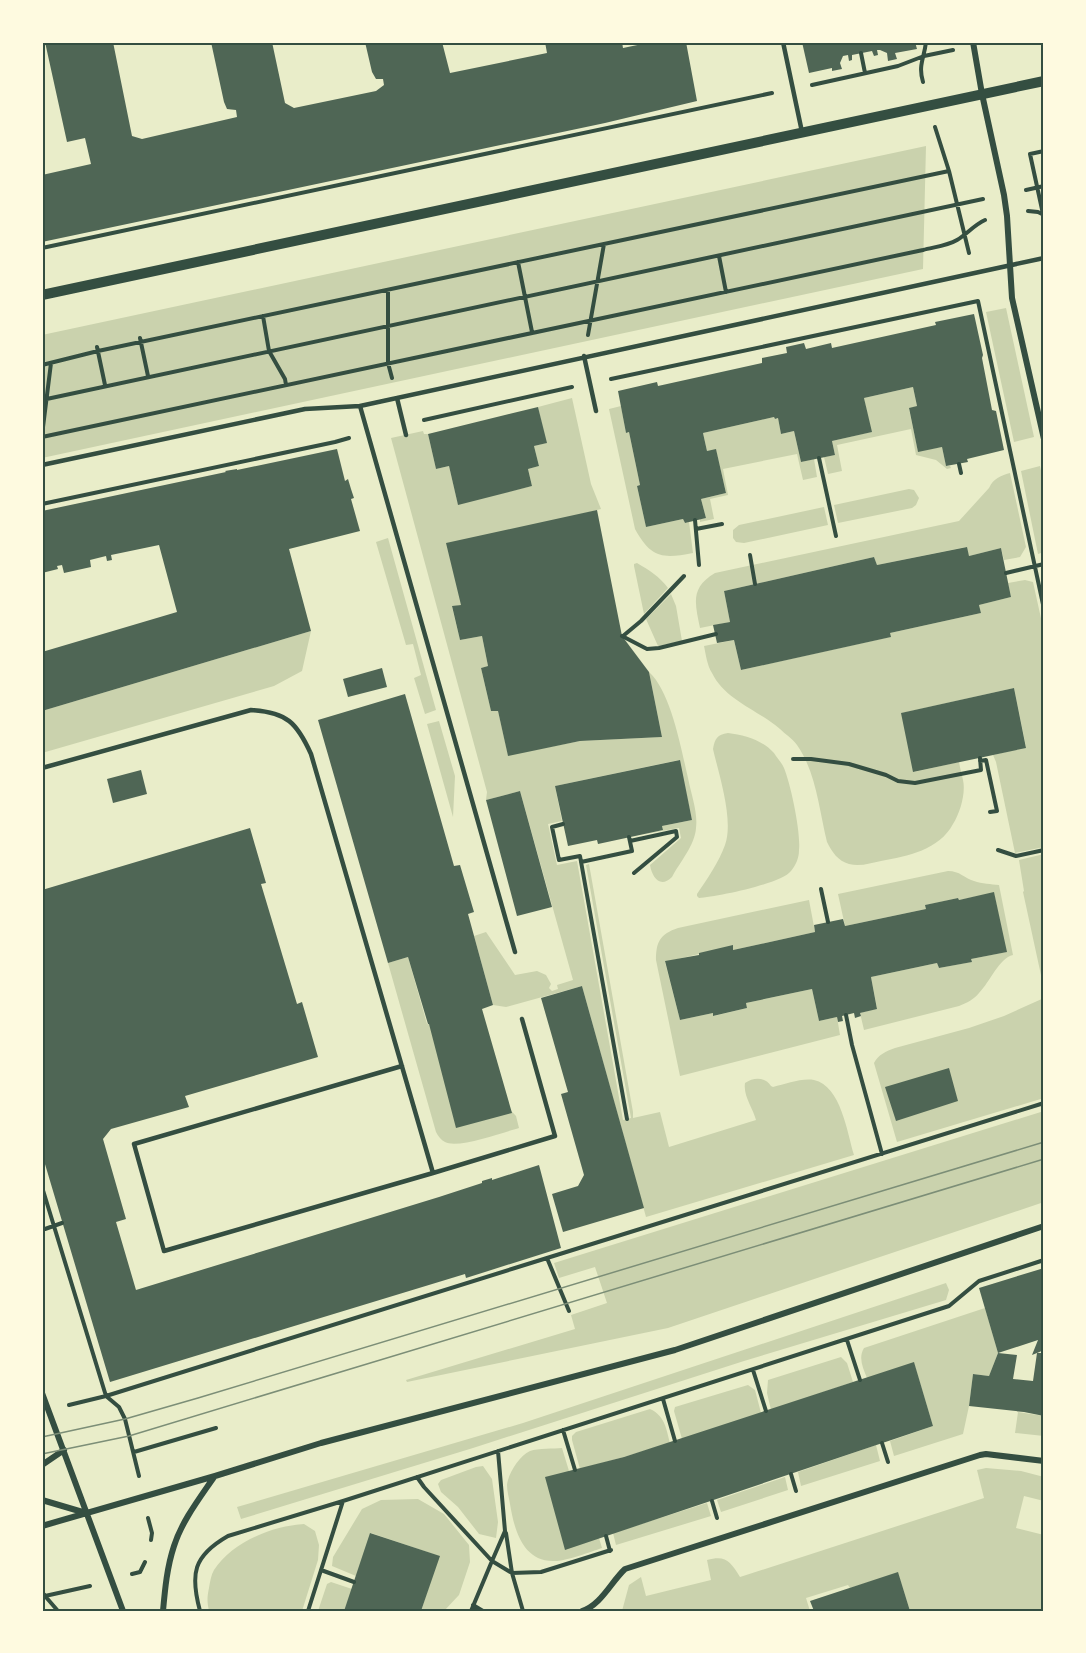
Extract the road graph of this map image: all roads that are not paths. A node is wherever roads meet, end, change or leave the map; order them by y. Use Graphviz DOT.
graph roads {
  1 [pos="783,42"];
  2 [pos="974,44"];
  3 [pos="1044,81"];
  4 [pos="982,94"];
  5 [pos="802,132"];
  6 [pos="1044,258"];
  7 [pos="1010,266"];
  8 [pos="42,294"];
  9 [pos="584,356"];
  10 [pos="396,398"];
  11 [pos="360,406"];
  12 [pos="596,411"];
  13 [pos="406,435"];
  14 [pos="1044,439"];
  15 [pos="42,465"];
  16 [pos="42,768"];
  17 [pos="515,952"];
  18 [pos="522,1019"];
  19 [pos="402,1066"];
  20 [pos="433,1173"];
  21 [pos="1044,1226"];
  22 [pos="42,1393"];
  23 [pos="64,1450"];
  24 [pos="1044,1461"];
  25 [pos="42,1465"];
  26 [pos="215,1476"];
  27 [pos="42,1500"];
  28 [pos="87,1513"];
  29 [pos="42,1526"];
  30 [pos="123,1611"];
  31 [pos="163,1611"];
  32 [pos="582,1611"];
  1 -- 5 [label="lane"];
  2 -- 4 [label="street"];
  3 -- 4 [label="street"];
  4 -- 5 [label="street"];
  4 -- 7 [label="street"];
  5 -- 8 [label="street"];
  6 -- 7 [label="lane"];
  7 -- 9 [label="lane"];
  7 -- 14 [label="street"];
  9 -- 10 [label="lane"];
  9 -- 12 [label="lane"];
  10 -- 11 [label="lane"];
  10 -- 13 [label="lane"];
  11 -- 15 [label="lane"];
  11 -- 17 [label="lane"];
  16 -- 19 [label="lane"];
  18 -- 20 [label="lane"];
  19 -- 20 [label="lane"];
  19 -- 20 [label="lane"];
  21 -- 26 [label="street"];
  22 -- 23 [label="street"];
  23 -- 25 [label="street"];
  23 -- 28 [label="street"];
  24 -- 32 [label="street"];
  26 -- 28 [label="street"];
  26 -- 31 [label="street"];
  27 -- 28 [label="street"];
  28 -- 29 [label="street"];
  28 -- 30 [label="street"];
}
